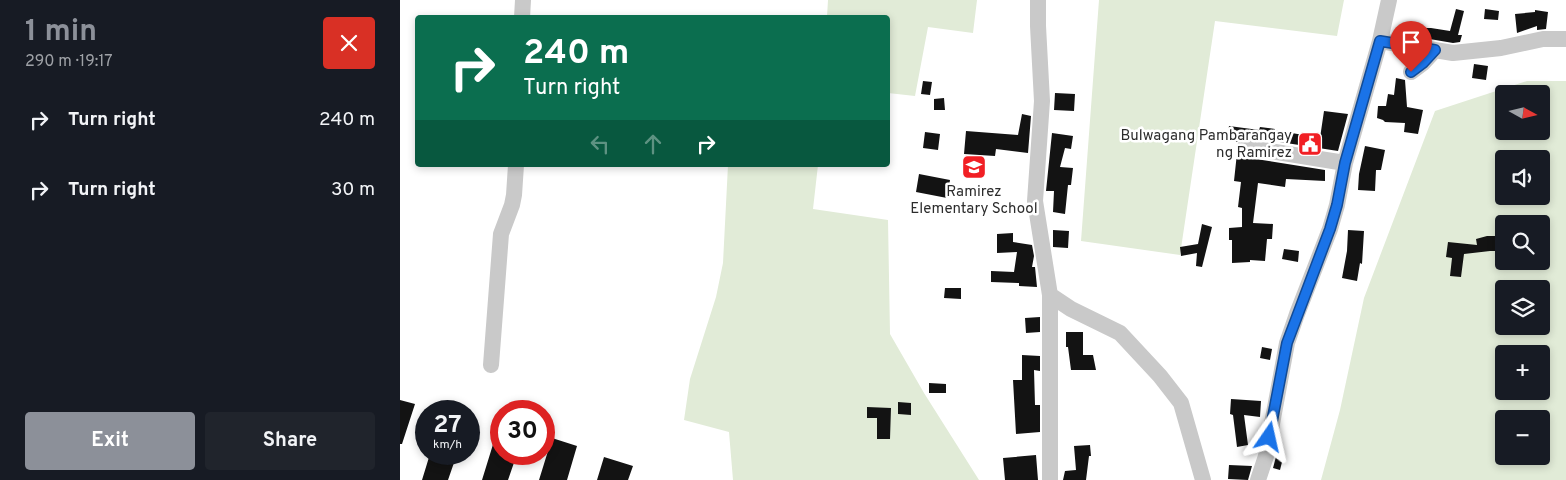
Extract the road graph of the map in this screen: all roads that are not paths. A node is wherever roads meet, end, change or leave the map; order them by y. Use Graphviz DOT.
graph roads {
  1 [pos="523,0"];
  2 [pos="1038,0"];
  3 [pos="1388,0"];
  4 [pos="522,15"];
  5 [pos="1566,39"];
  6 [pos="1380,41"];
  7 [pos="1435,50"];
  8 [pos="1411,72"];
  9 [pos="1245,147"];
  10 [pos="1345,163"];
  11 [pos="516,167"];
  12 [pos="1050,295"];
  13 [pos="491,365"];
  14 [pos="1050,480"];
  15 [pos="1204,480"];
  16 [pos="1258,480"];
  1 -- 4 [label="street"];
  2 -- 12 [label="street"];
  3 -- 6 [label="street"];
  5 -- 7 [label="street"];
  6 -- 7 [label="street"];
  6 -- 10 [label="street"];
  7 -- 8 [label="street"];
  9 -- 10 [label="street"];
  10 -- 16 [label="street"];
  11 -- 13 [label="street"];
  12 -- 14 [label="street"];
  12 -- 15 [label="street"];
}
